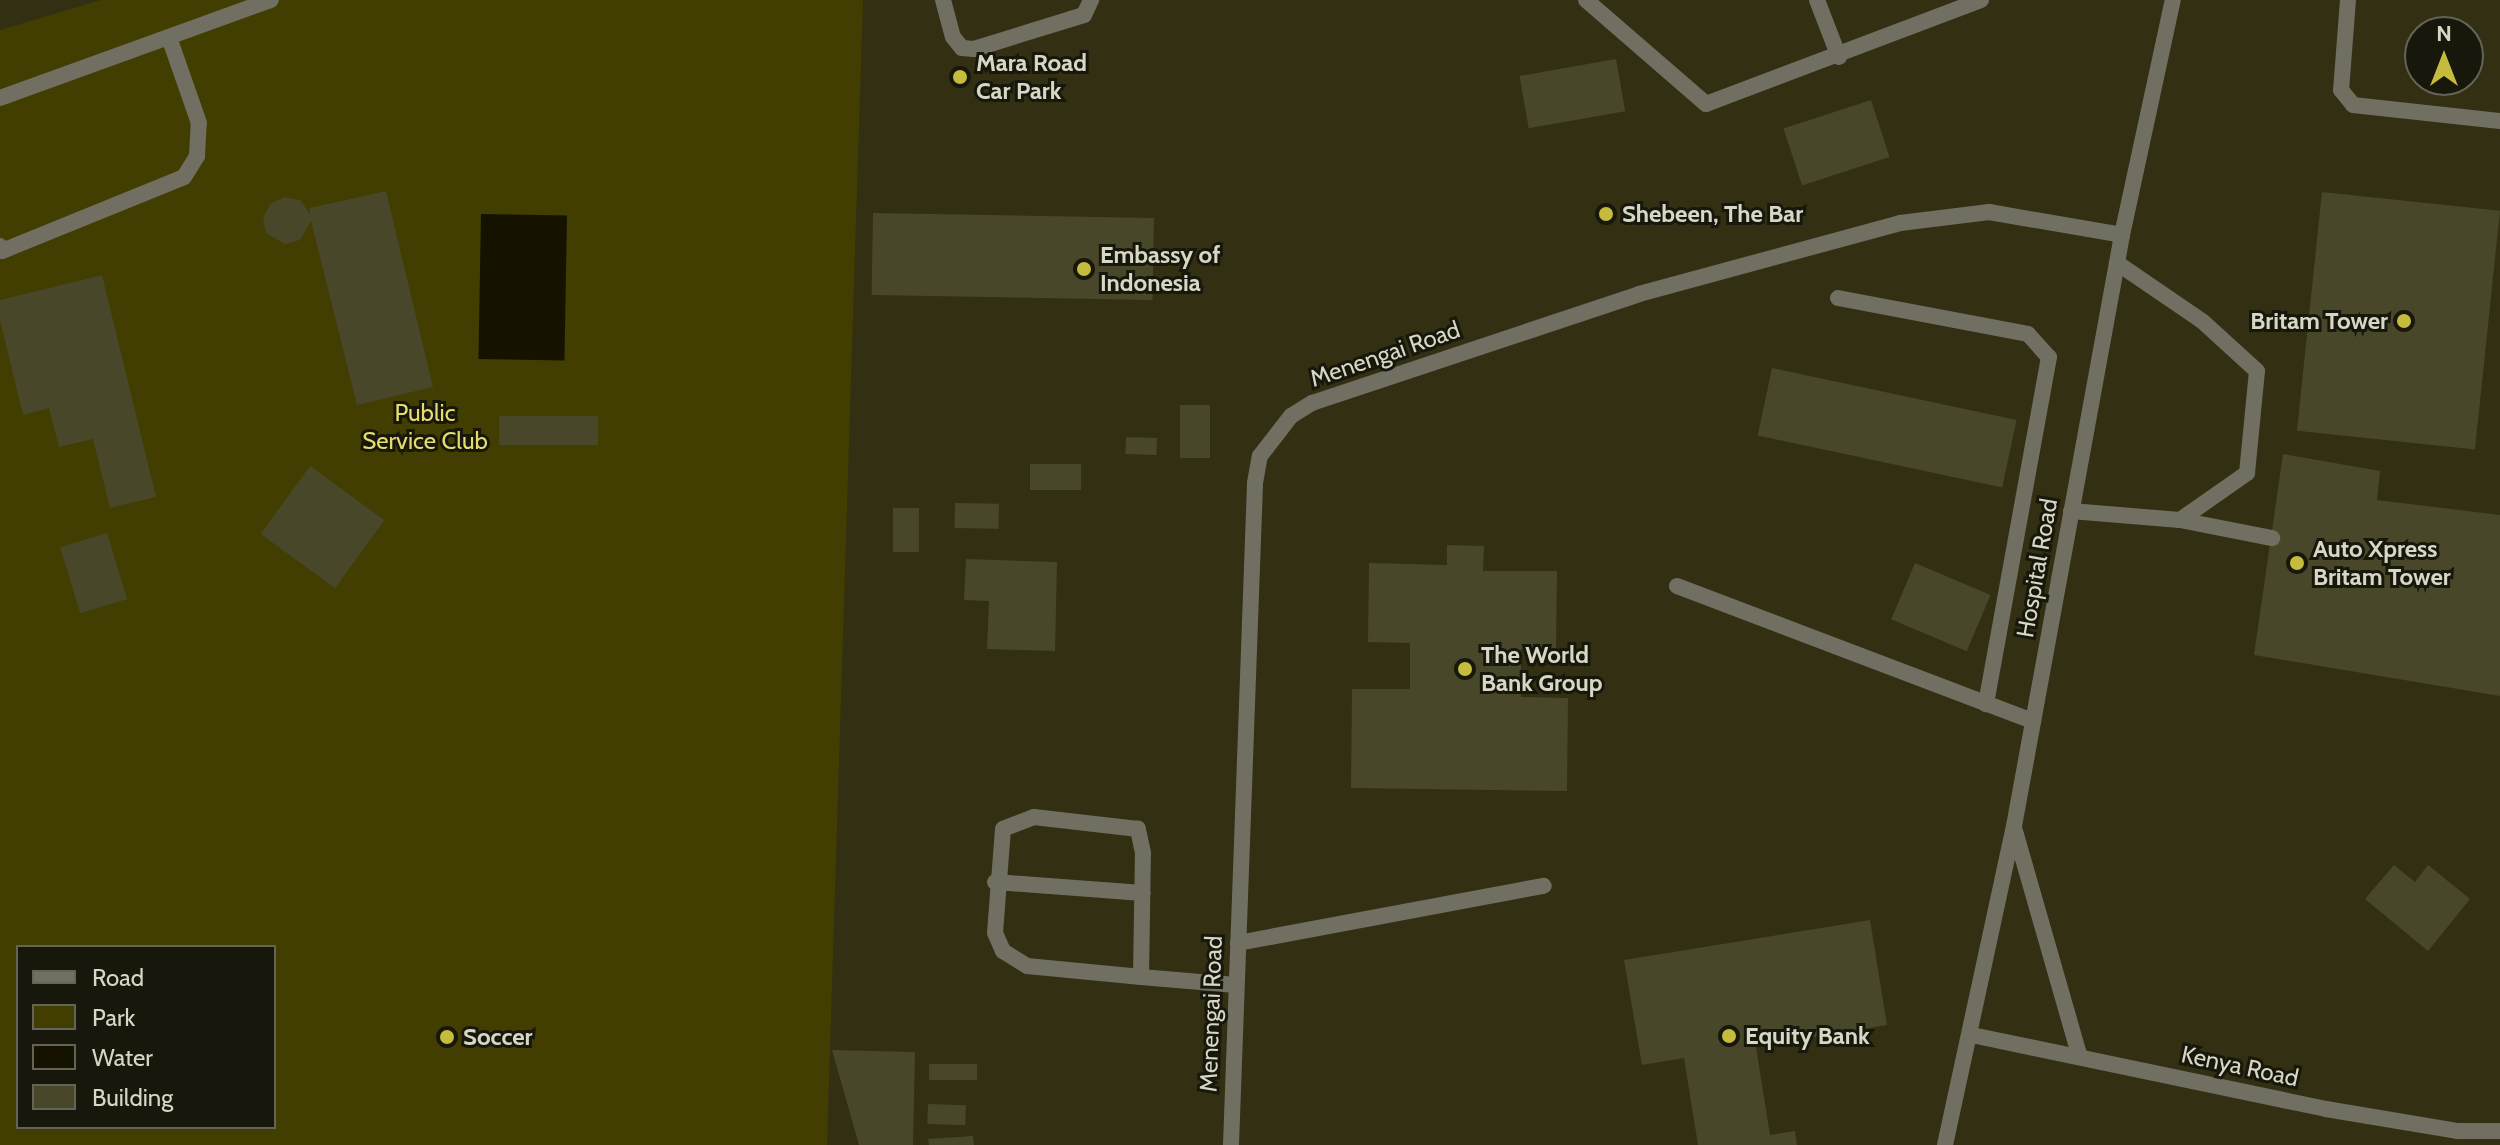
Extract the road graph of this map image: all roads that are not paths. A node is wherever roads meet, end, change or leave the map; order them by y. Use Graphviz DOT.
graph roads {
  1 [pos="271,0"];
  2 [pos="943,0"];
  3 [pos="1091,0"];
  4 [pos="1586,0"];
  5 [pos="1817,0"];
  6 [pos="1981,0"];
  7 [pos="2173,0"];
  8 [pos="2348,0"];
  9 [pos="170,40"];
  10 [pos="1839,57"];
  11 [pos="0,98"];
  12 [pos="2500,121"];
  13 [pos="2122,235"];
  14 [pos="1,250"];
  15 [pos="2117,263"];
  16 [pos="1838,298"];
  17 [pos="2071,511"];
  18 [pos="2180,520"];
  19 [pos="2272,538"];
  20 [pos="1677,586"];
  21 [pos="1986,704"];
  22 [pos="2033,721"];
  23 [pos="2014,826"];
  24 [pos="995,882"];
  25 [pos="1544,886"];
  26 [pos="1143,893"];
  27 [pos="1238,943"];
  28 [pos="1141,977"];
  29 [pos="1236,985"];
  30 [pos="1972,1035"];
  31 [pos="2080,1057"];
  32 [pos="2500,1131"];
  33 [pos="1231,1145"];
  34 [pos="1945,1145"];
  1 -- 9 [label="street"];
  2 -- 3 [label="street"];
  4 -- 10 [label="street"];
  5 -- 10 [label="street"];
  6 -- 10 [label="street"];
  7 -- 13 [label="street, Hospital Road"];
  8 -- 12 [label="street"];
  9 -- 11 [label="street"];
  9 -- 14 [label="street"];
  13 -- 15 [label="street, Hospital Road"];
  13 -- 27 [label="street, Menengai Road"];
  15 -- 17 [label="street, Hospital Road"];
  15 -- 18 [label="street"];
  16 -- 21 [label="street"];
  17 -- 18 [label="street"];
  17 -- 22 [label="street, Hospital Road"];
  18 -- 19 [label="street"];
  20 -- 21 [label="street"];
  21 -- 22 [label="street"];
  22 -- 23 [label="street, Hospital Road"];
  23 -- 30 [label="street, Hospital Road"];
  23 -- 31 [label="street"];
  24 -- 26 [label="street"];
  24 -- 26 [label="street"];
  24 -- 28 [label="street"];
  25 -- 27 [label="street"];
  26 -- 28 [label="street"];
  27 -- 29 [label="street, Menengai Road"];
  28 -- 29 [label="street"];
  29 -- 33 [label="street, Menengai Road"];
  30 -- 31 [label="street, Kenya Road"];
  30 -- 34 [label="street, Hospital Road"];
  31 -- 32 [label="street, Kenya Road"];
}
